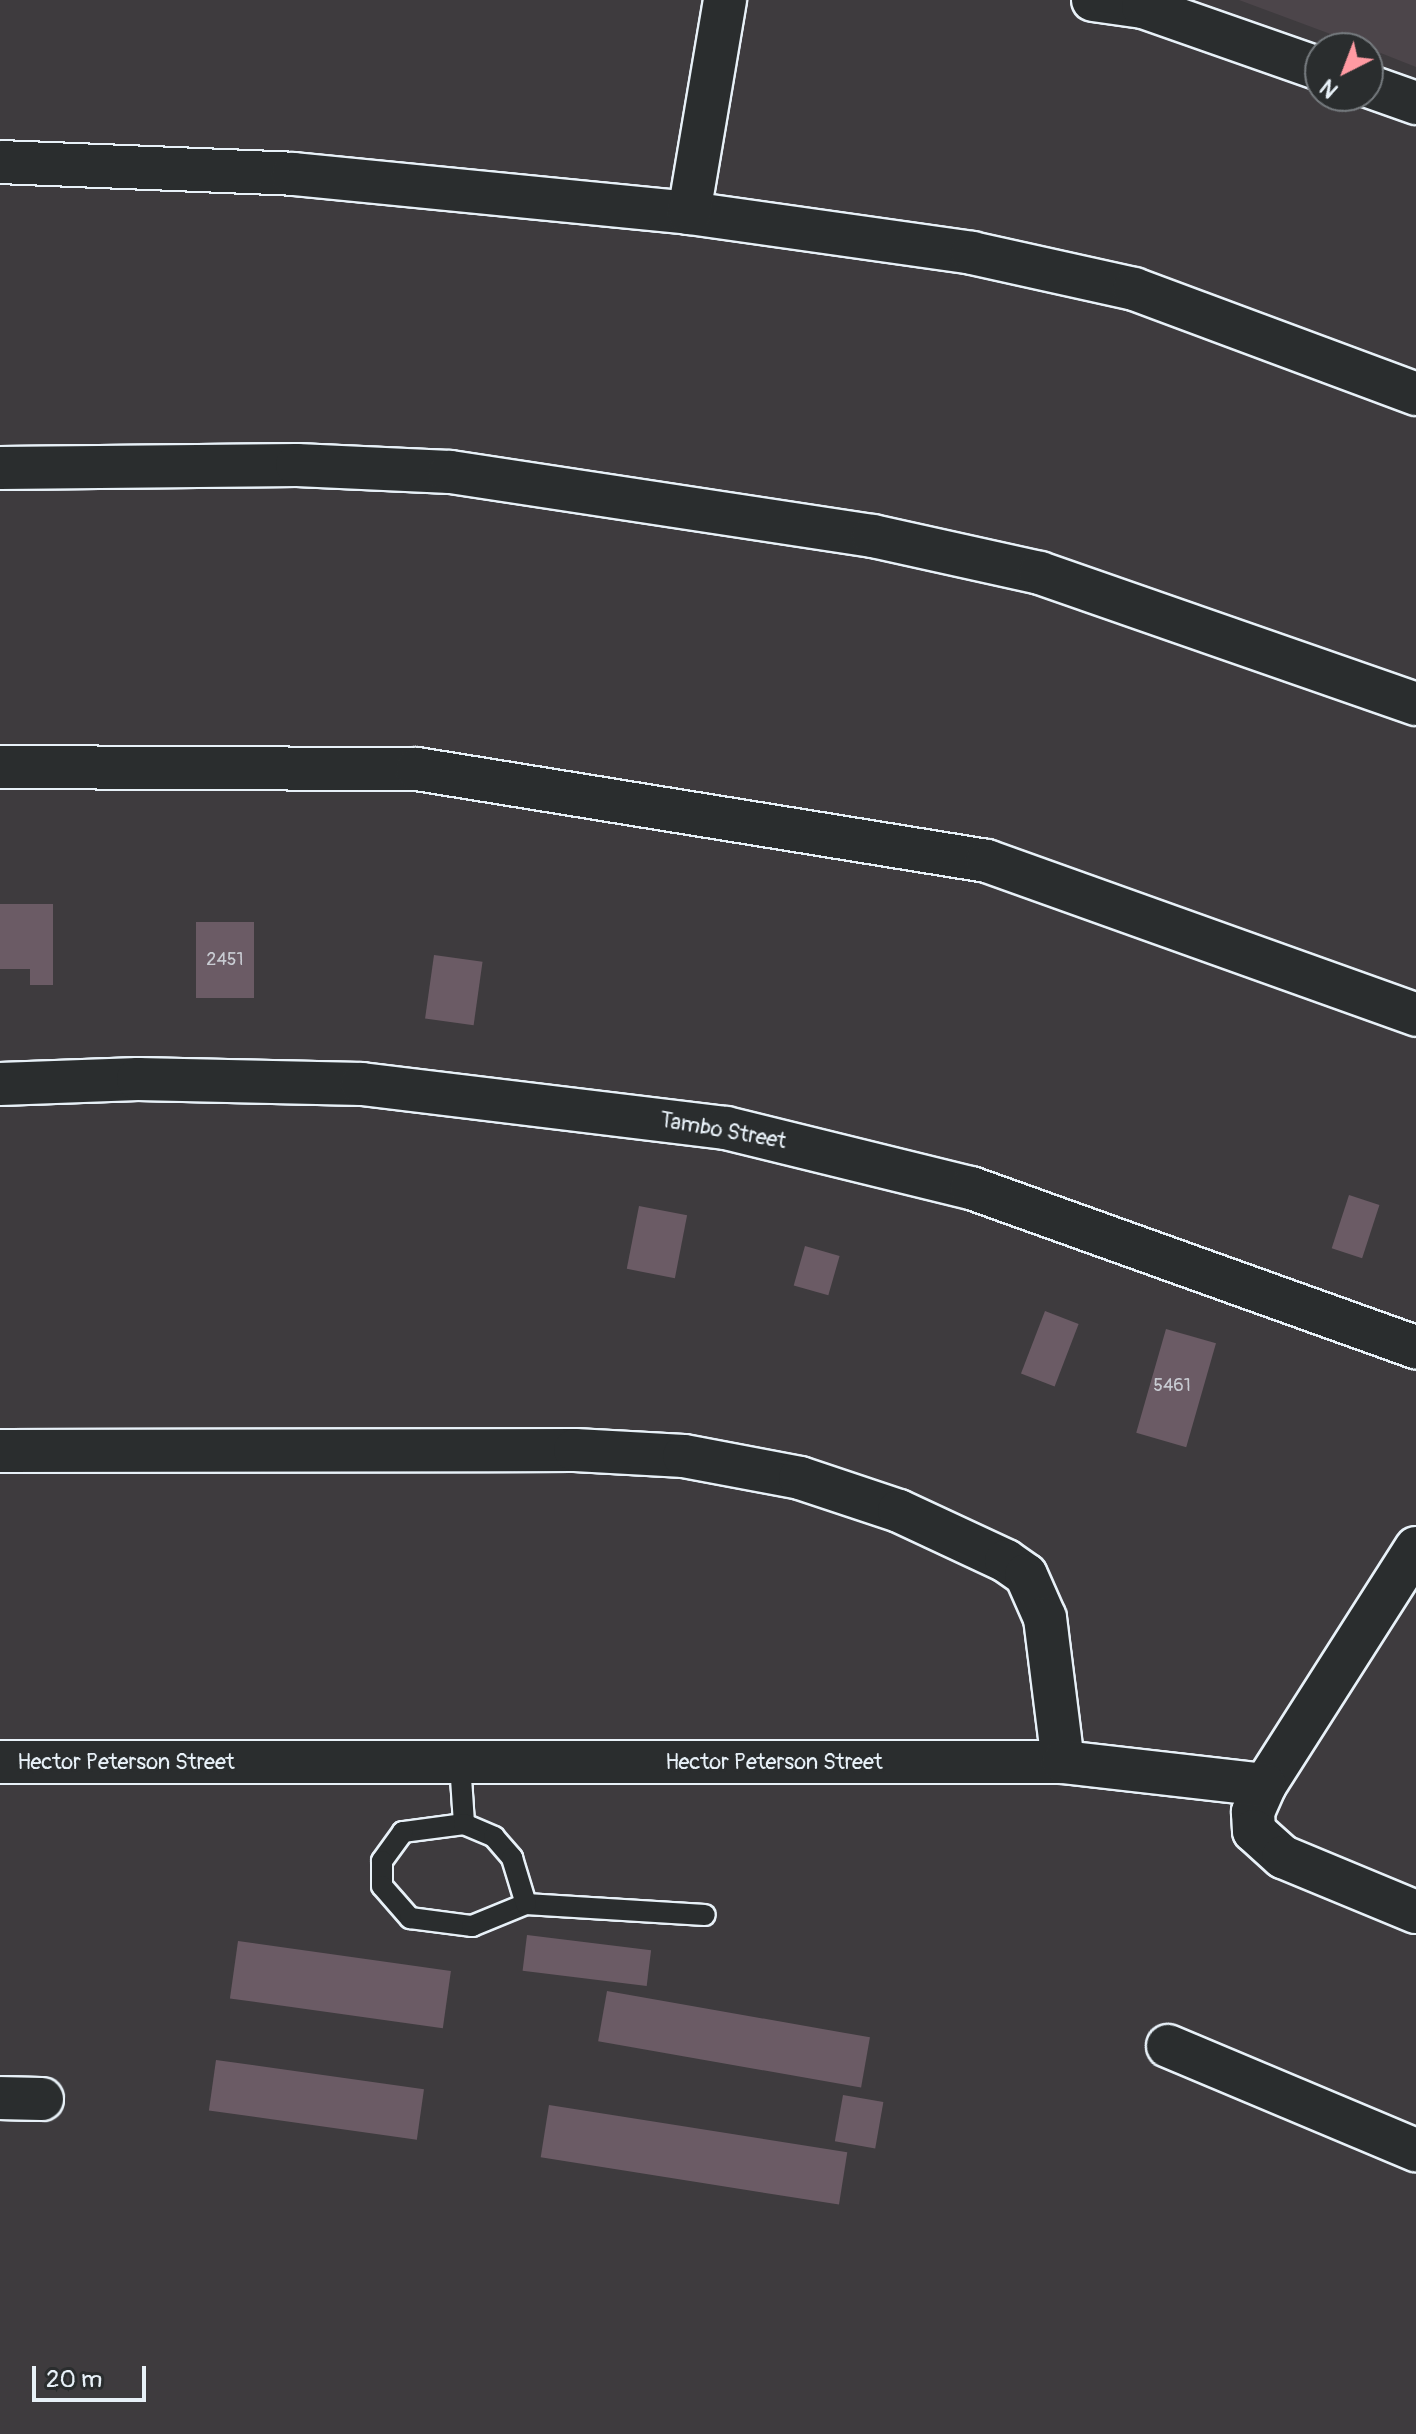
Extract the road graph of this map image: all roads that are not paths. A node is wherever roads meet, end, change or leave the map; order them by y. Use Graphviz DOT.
graph roads {
  1 [pos="725,0"];
  2 [pos="1093,0"];
  3 [pos="1142,4"];
  4 [pos="1304,63"];
  5 [pos="1384,92"];
  6 [pos="1416,103"];
  7 [pos="0,162"];
  8 [pos="689,213"];
  9 [pos="1416,394"];
  10 [pos="0,468"];
  11 [pos="1416,704"];
  12 [pos="0,767"];
  13 [pos="1416,1015"];
  14 [pos="0,1084"];
  15 [pos="1416,1347"];
  16 [pos="0,1451"];
  17 [pos="1416,1548"];
  18 [pos="0,1762"];
  19 [pos="1063,1762"];
  20 [pos="460,1763"];
  21 [pos="1265,1785"];
  22 [pos="464,1824"];
  23 [pos="526,1904"];
  24 [pos="1416,1912"];
  25 [pos="705,1915"];
  26 [pos="1168,2046"];
  27 [pos="0,2098"];
  28 [pos="42,2099"];
  29 [pos="1416,2150"];
  1 -- 8 [label="street"];
  2 -- 3 [label="street"];
  3 -- 4 [label="street"];
  5 -- 6 [label="street"];
  7 -- 8 [label="street"];
  8 -- 9 [label="street"];
  10 -- 11 [label="street"];
  12 -- 13 [label="street"];
  14 -- 15 [label="street, Tambo Street"];
  16 -- 19 [label="street"];
  17 -- 21 [label="street"];
  18 -- 20 [label="street, Hector Peterson Street"];
  19 -- 20 [label="street, Hector Peterson Street"];
  19 -- 21 [label="street, Hector Peterson Street"];
  20 -- 22 [label="lane"];
  21 -- 24 [label="street"];
  22 -- 23 [label="lane"];
  22 -- 23 [label="lane"];
  23 -- 25 [label="lane"];
  26 -- 29 [label="street"];
  27 -- 28 [label="street"];
}
